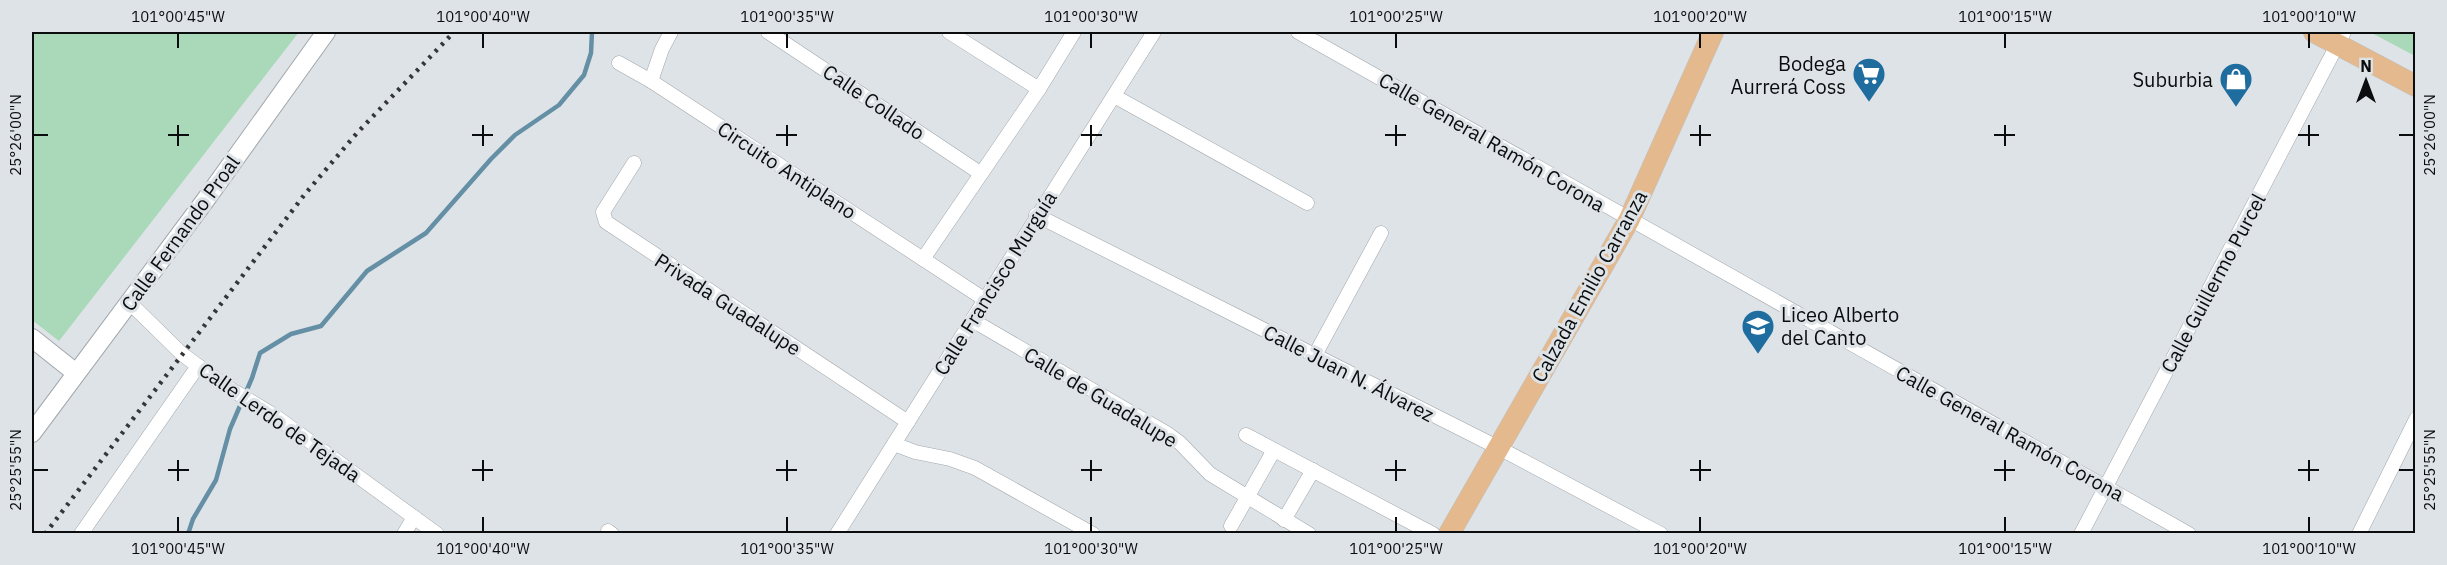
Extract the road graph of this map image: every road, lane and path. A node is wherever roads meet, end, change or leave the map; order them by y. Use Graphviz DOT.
graph roads {
  1 [pos="326,32"];
  2 [pos="671,32"];
  3 [pos="768,32"];
  4 [pos="949,32"];
  5 [pos="1074,32"];
  6 [pos="1154,32"];
  7 [pos="1298,32"];
  8 [pos="1713,32"];
  9 [pos="2314,32"];
  10 [pos="2341,38"];
  11 [pos="619,63"];
  12 [pos="651,81"];
  13 [pos="2415,86"];
  14 [pos="1039,89"];
  15 [pos="1114,96"];
  16 [pos="634,163"];
  17 [pos="980,173"];
  18 [pos="1307,203"];
  19 [pos="1036,215"];
  20 [pos="1629,220"];
  21 [pos="1381,233"];
  22 [pos="923,259"];
  23 [pos="984,299"];
  24 [pos="130,303"];
  25 [pos="972,320"];
  26 [pos="32,338"];
  27 [pos="1315,355"];
  28 [pos="198,366"];
  29 [pos="76,373"];
  30 [pos="2415,419"];
  31 [pos="908,422"];
  32 [pos="32,433"];
  33 [pos="1246,435"];
  34 [pos="894,444"];
  35 [pos="1499,448"];
  36 [pos="1274,450"];
  37 [pos="1313,470"];
  38 [pos="2105,487"];
  39 [pos="1245,497"];
  40 [pos="414,517"];
  41 [pos="1284,520"];
  42 [pos="1231,526"];
  43 [pos="81,534"];
  44 [pos="404,534"];
  45 [pos="437,534"];
  46 [pos="837,534"];
  47 [pos="1093,534"];
  48 [pos="1309,534"];
  49 [pos="1433,534"];
  50 [pos="1449,534"];
  51 [pos="1661,534"];
  52 [pos="2081,534"];
  53 [pos="2189,534"];
  54 [pos="2359,534"];
  1 -- 24 [label="street, Calle Fernando Proal"];
  2 -- 12 [label="street"];
  3 -- 17 [label="street, Calle Collado"];
  4 -- 14 [label="street"];
  5 -- 14 [label="street"];
  6 -- 15 [label="street, Calle Francisco Murguía"];
  7 -- 20 [label="street, Calle General Ramón Corona"];
  8 -- 20 [label="main road, Calzada Emilio Carranza"];
  9 -- 10 [label="main road"];
  10 -- 13 [label="main road"];
  10 -- 38 [label="street, Calle Guillermo Purcel"];
  11 -- 12 [label="street, Circuito Antiplano"];
  12 -- 22 [label="street, Circuito Antiplano"];
  14 -- 17 [label="street"];
  15 -- 18 [label="street"];
  15 -- 19 [label="street, Calle Francisco Murguía"];
  16 -- 31 [label="street, Privada Guadalupe"];
  17 -- 22 [label="street"];
  19 -- 23 [label="street, Calle Francisco Murguía"];
  19 -- 27 [label="street, Calle Juan N. Álvarez"];
  20 -- 35 [label="main road, Calzada Emilio Carranza"];
  20 -- 38 [label="street, Calle General Ramón Corona"];
  21 -- 27 [label="street"];
  22 -- 23 [label="street, Circuito Antiplano"];
  23 -- 25 [label="street, Calle Francisco Murguía"];
  24 -- 28 [label="street, Calle Lerdo de Tejada"];
  24 -- 29 [label="street, Calle Fernando Proal"];
  25 -- 31 [label="street, Calle Francisco Murguía"];
  25 -- 39 [label="street, Calle de Guadalupe"];
  26 -- 29 [label="street"];
  27 -- 35 [label="street, Calle Juan N. Álvarez"];
  28 -- 40 [label="street, Calle Lerdo de Tejada"];
  28 -- 43 [label="street"];
  29 -- 32 [label="street, Calle Fernando Proal"];
  30 -- 54 [label="street"];
  31 -- 34 [label="street, Calle Francisco Murguía"];
  33 -- 36 [label="street"];
  34 -- 46 [label="street, Calle Francisco Murguía"];
  34 -- 47 [label="street"];
  35 -- 50 [label="main road, Calzada Emilio Carranza"];
  35 -- 51 [label="street, Calle Juan N. Álvarez"];
  36 -- 37 [label="street"];
  36 -- 39 [label="street"];
  37 -- 41 [label="street"];
  37 -- 49 [label="street"];
  38 -- 52 [label="street, Calle Guillermo Purcel"];
  38 -- 53 [label="street, Calle General Ramón Corona"];
  39 -- 41 [label="street, Calle de Guadalupe"];
  39 -- 42 [label="street"];
  40 -- 44 [label="street"];
  40 -- 45 [label="street, Calle Lerdo de Tejada"];
  41 -- 48 [label="street, Calle de Guadalupe"];
}
